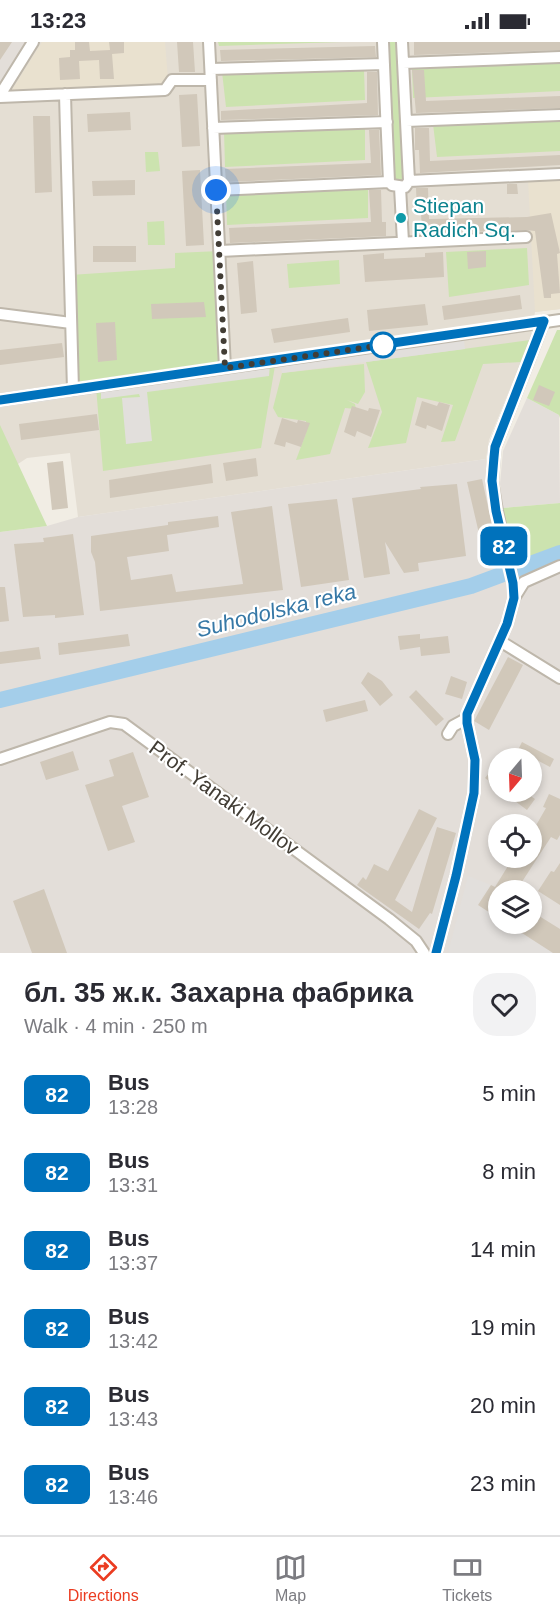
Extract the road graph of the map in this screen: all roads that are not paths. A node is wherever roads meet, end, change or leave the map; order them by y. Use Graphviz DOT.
graph roads {
  1 [pos="33,42"];
  2 [pos="209,42"];
  3 [pos="383,42"];
  4 [pos="402,42"];
  5 [pos="560,57"];
  6 [pos="403,63"];
  7 [pos="384,64"];
  8 [pos="211,74"];
  9 [pos="65,94"];
  10 [pos="0,96"];
  11 [pos="560,115"];
  12 [pos="406,121"];
  13 [pos="387,122"];
  14 [pos="213,128"];
  15 [pos="560,174"];
  16 [pos="389,182"];
  17 [pos="405,184"];
  18 [pos="216,190"];
  19 [pos="526,237"];
  20 [pos="403,242"];
  21 [pos="220,251"];
  22 [pos="0,314"];
  23 [pos="560,320"];
  24 [pos="544,321"];
  25 [pos="71,323"];
  26 [pos="225,368"];
  27 [pos="73,390"];
  28 [pos="0,400"];
  29 [pos="560,566"];
  30 [pos="514,598"];
  31 [pos="500,641"];
  32 [pos="560,678"];
  33 [pos="466,719"];
  34 [pos="448,734"];
  35 [pos="0,759"];
  36 [pos="424,953"];
  37 [pos="436,953"];
  1 -- 10 [label="street"];
  2 -- 8 [label="street"];
  3 -- 7 [label="street"];
  4 -- 6 [label="street"];
  5 -- 6 [label="street"];
  6 -- 12 [label="street"];
  7 -- 8 [label="street"];
  7 -- 13 [label="street"];
  8 -- 9 [label="street"];
  8 -- 14 [label="street"];
  9 -- 10 [label="street"];
  9 -- 25 [label="street"];
  11 -- 12 [label="street"];
  12 -- 17 [label="street"];
  13 -- 14 [label="street"];
  13 -- 16 [label="street"];
  14 -- 18 [label="street"];
  15 -- 17 [label="street"];
  16 -- 17 [label="street"];
  16 -- 18 [label="street"];
  17 -- 20 [label="street"];
  18 -- 21 [label="street"];
  19 -- 20 [label="street"];
  20 -- 21 [label="street"];
  21 -- 26 [label="street"];
  22 -- 25 [label="street"];
  23 -- 24 [label="street"];
  24 -- 26 [label="street"];
  24 -- 30 [label="street"];
  25 -- 27 [label="street"];
  26 -- 27 [label="street"];
  27 -- 28 [label="street"];
  29 -- 30 [label="street"];
  30 -- 31 [label="street"];
  31 -- 32 [label="street"];
  31 -- 33 [label="street"];
  33 -- 34 [label="street"];
  33 -- 37 [label="street"];
  35 -- 36 [label="street, Prof. Yanaki Mollov"];
}
